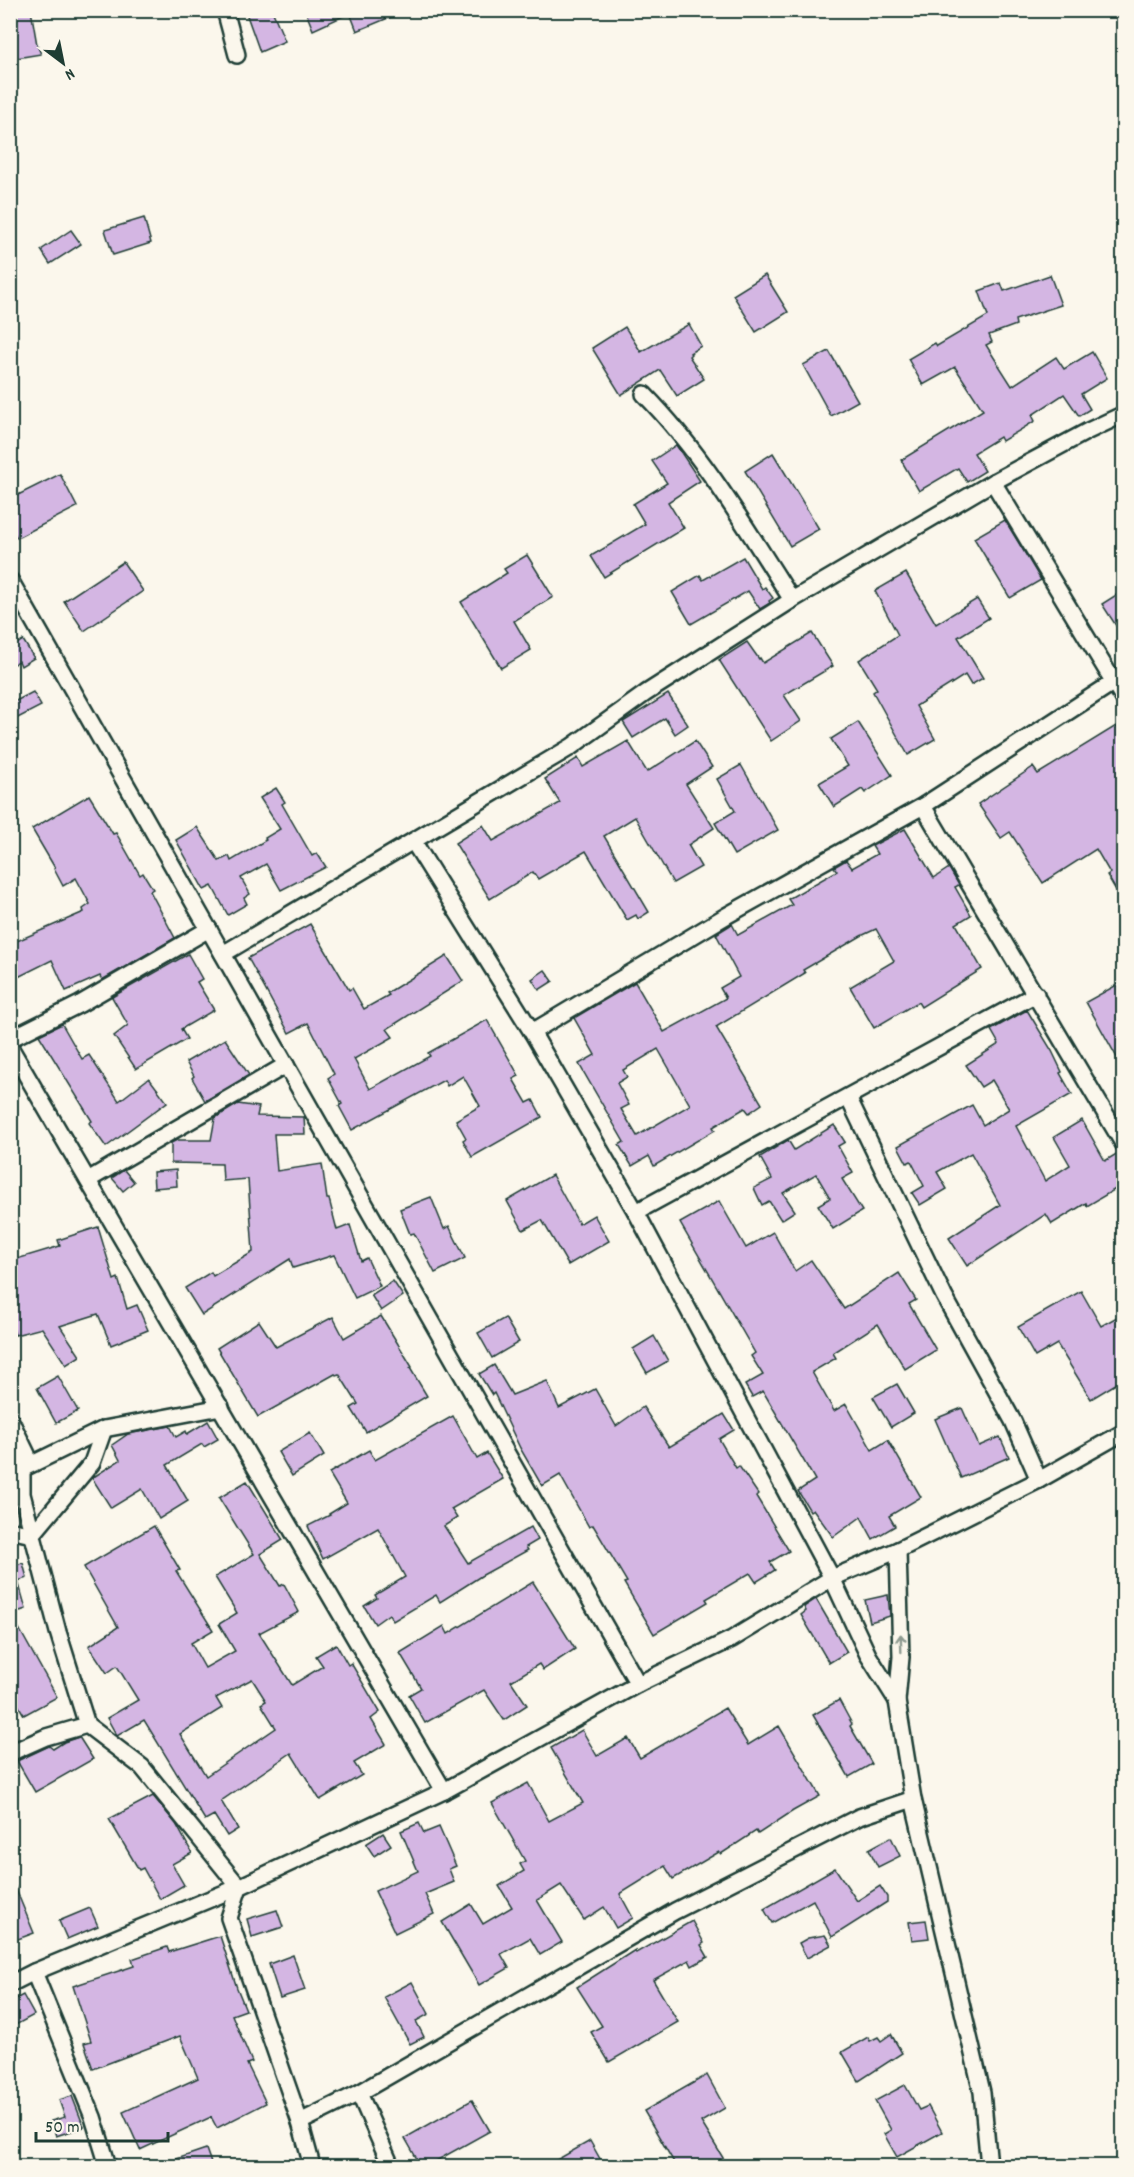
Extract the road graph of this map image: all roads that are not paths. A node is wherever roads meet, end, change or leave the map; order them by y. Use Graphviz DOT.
graph roads {
  1 [pos="225,10"];
  2 [pos="237,55"];
  3 [pos="644,394"];
  4 [pos="1124,414"];
  5 [pos="993,482"];
  6 [pos="10,580"];
  7 [pos="792,600"];
  8 [pos="1114,682"];
  9 [pos="1124,699"];
  10 [pos="923,806"];
  11 [pos="413,841"];
  12 [pos="209,929"];
  13 [pos="223,954"];
  14 [pos="1036,994"];
  15 [pos="532,1032"];
  16 [pos="10,1039"];
  17 [pos="12,1056"];
  18 [pos="286,1065"];
  19 [pos="848,1097"];
  20 [pos="1124,1144"];
  21 [pos="88,1179"];
  22 [pos="636,1212"];
  23 [pos="221,1407"];
  24 [pos="10,1419"];
  25 [pos="104,1429"];
  26 [pos="1124,1432"];
  27 [pos="22,1468"];
  28 [pos="1039,1480"];
  29 [pos="10,1530"];
  30 [pos="32,1535"];
  31 [pos="898,1550"];
  32 [pos="832,1578"];
  33 [pos="638,1684"];
  34 [pos="897,1701"];
  35 [pos="87,1725"];
  36 [pos="10,1753"];
  37 [pos="444,1791"];
  38 [pos="913,1799"];
  39 [pos="239,1887"];
  40 [pos="34,1972"];
  41 [pos="10,1984"];
  42 [pos="359,2093"];
  43 [pos="300,2122"];
  44 [pos="108,2166"];
  45 [pos="312,2166"];
  46 [pos="391,2166"];
  47 [pos="989,2166"];
  1 -- 2 [label="street"];
  3 -- 7 [label="street"];
  4 -- 5 [label="street"];
  5 -- 7 [label="street"];
  5 -- 8 [label="street"];
  6 -- 12 [label="street"];
  7 -- 11 [label="street"];
  8 -- 9 [label="street"];
  8 -- 10 [label="street"];
  10 -- 14 [label="street"];
  10 -- 15 [label="street"];
  11 -- 13 [label="street"];
  11 -- 15 [label="street"];
  12 -- 13 [label="street"];
  12 -- 16 [label="street"];
  13 -- 18 [label="street"];
  14 -- 19 [label="street"];
  14 -- 20 [label="street"];
  15 -- 22 [label="street"];
  17 -- 21 [label="street"];
  18 -- 21 [label="street"];
  18 -- 33 [label="street"];
  19 -- 22 [label="street"];
  19 -- 28 [label="street"];
  21 -- 23 [label="street"];
  22 -- 32 [label="street"];
  23 -- 25 [label="street"];
  23 -- 37 [label="street"];
  24 -- 27 [label="street"];
  25 -- 27 [label="street"];
  25 -- 30 [label="street"];
  26 -- 28 [label="street"];
  27 -- 30 [label="street"];
  28 -- 31 [label="street"];
  29 -- 30 [label="street"];
  30 -- 35 [label="street"];
  31 -- 32 [label="street"];
  34 -- 31 [label="street, one-way"];
  32 -- 33 [label="street"];
  32 -- 34 [label="street"];
  33 -- 37 [label="street"];
  34 -- 38 [label="street"];
  35 -- 36 [label="street"];
  35 -- 39 [label="street"];
  37 -- 39 [label="street"];
  38 -- 42 [label="street"];
  38 -- 47 [label="street"];
  39 -- 40 [label="street"];
  39 -- 43 [label="street"];
  40 -- 41 [label="street"];
  40 -- 44 [label="street"];
  42 -- 43 [label="street"];
  42 -- 46 [label="street"];
  43 -- 45 [label="street"];
}
